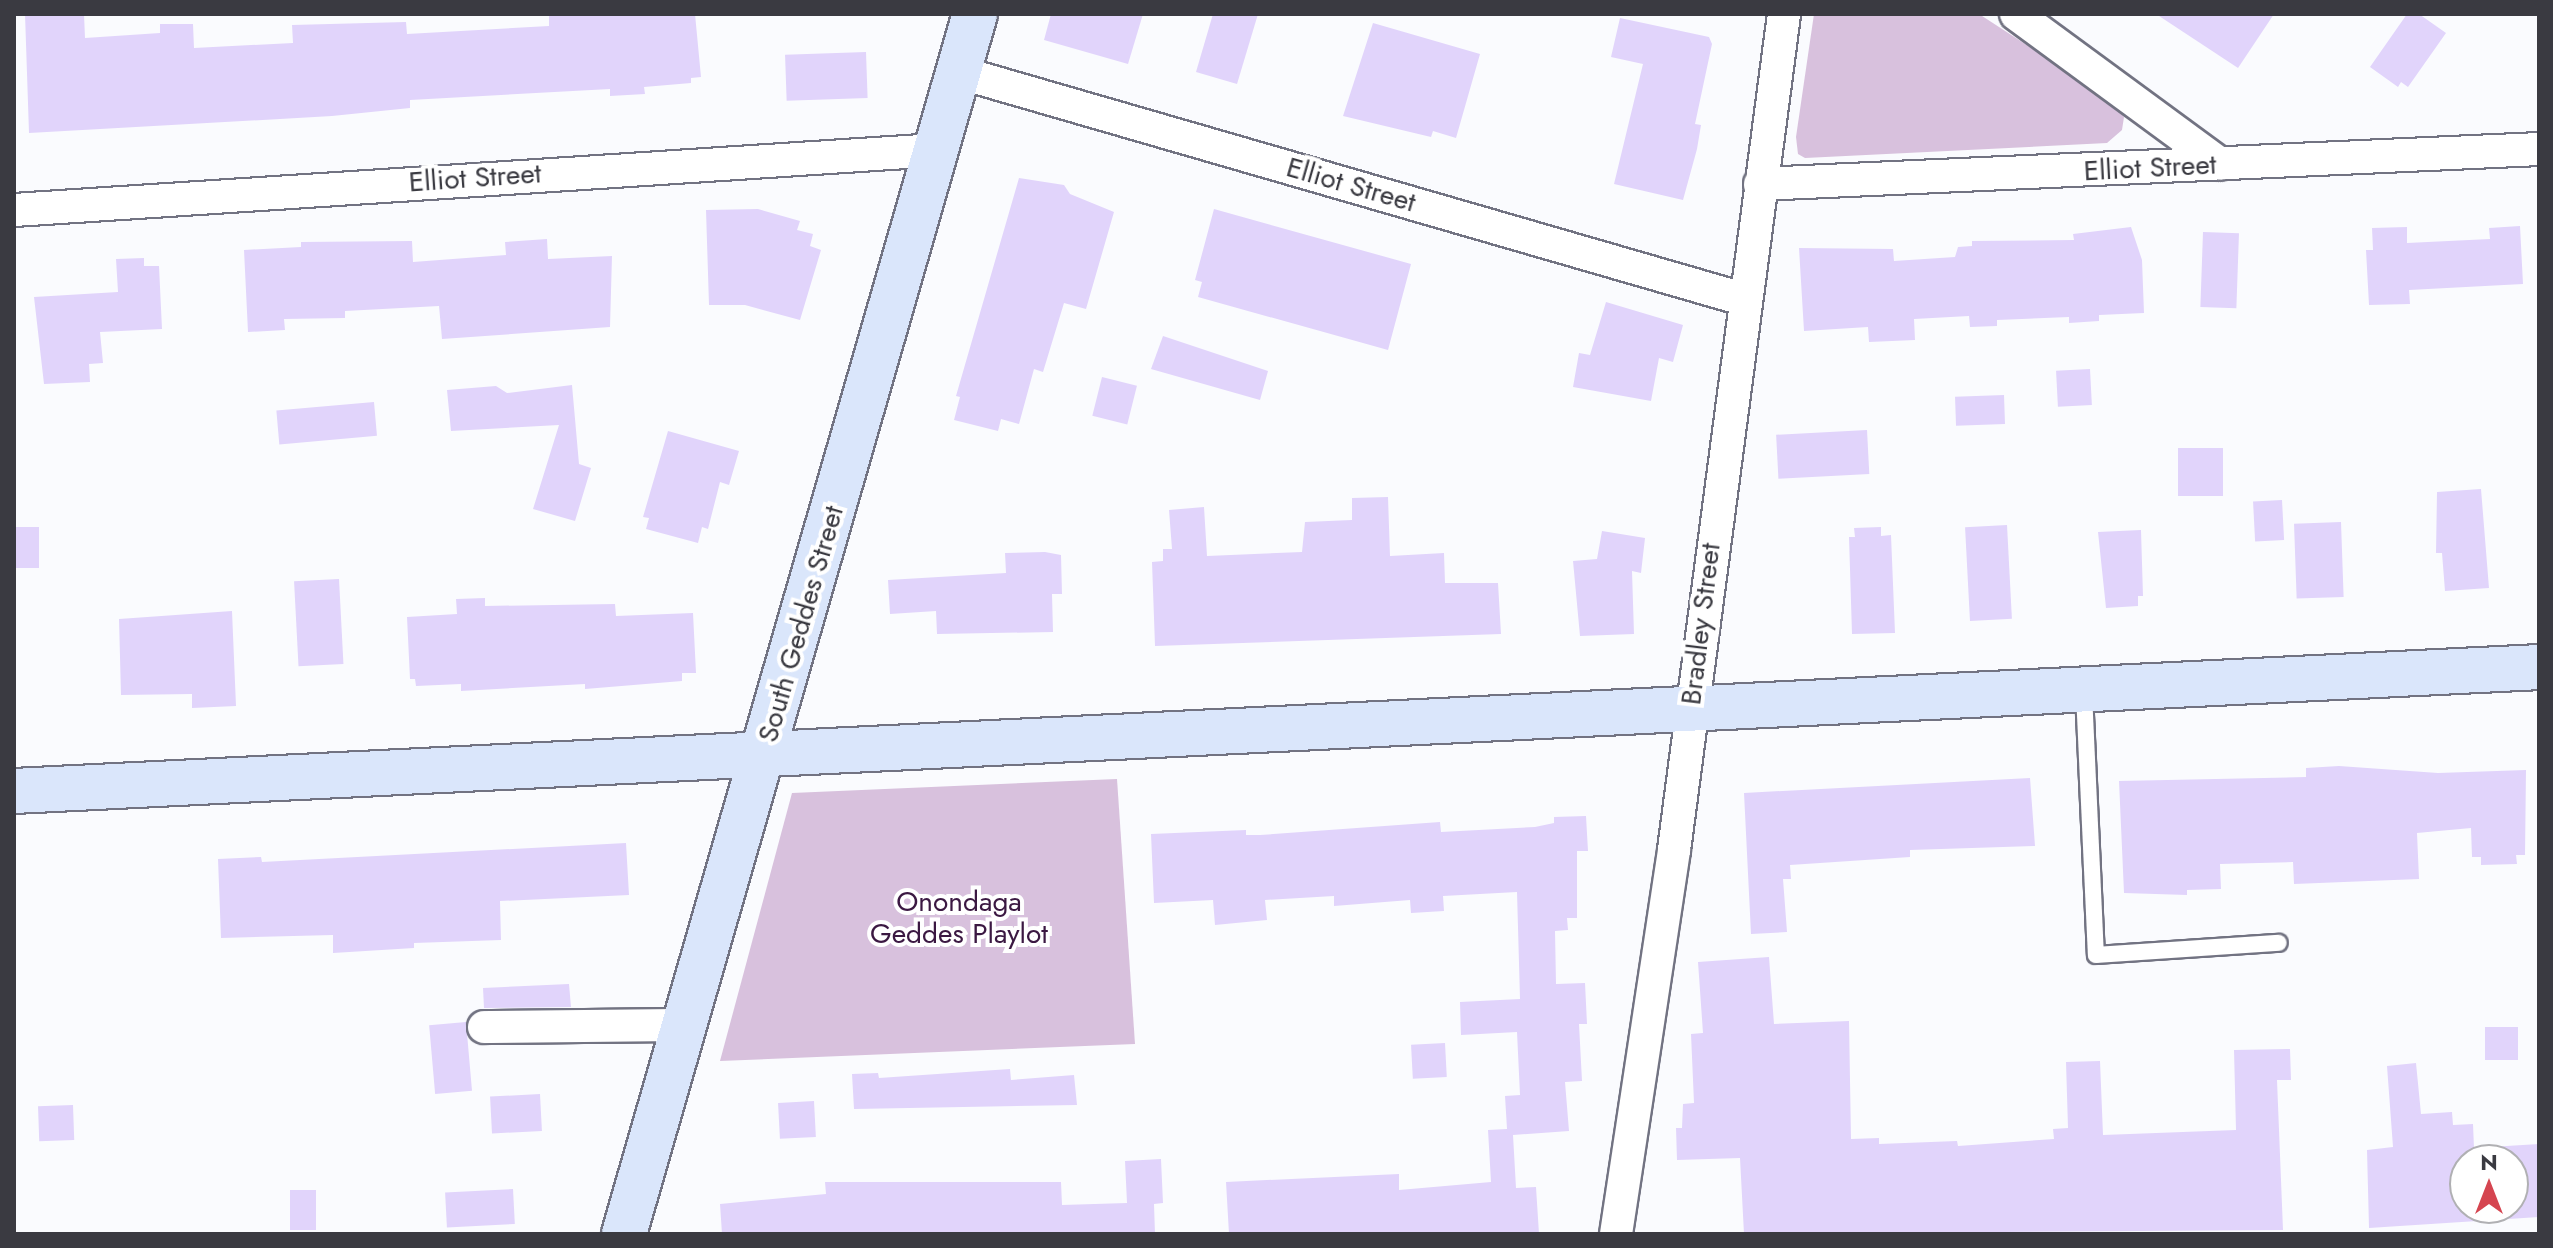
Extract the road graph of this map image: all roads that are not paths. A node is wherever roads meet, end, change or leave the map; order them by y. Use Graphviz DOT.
graph roads {
  1 [pos="975,14"];
  2 [pos="1784,14"];
  3 [pos="2016,14"];
  4 [pos="958,72"];
  5 [pos="2539,149"];
  6 [pos="936,150"];
  7 [pos="2220,164"];
  8 [pos="1760,184"];
  9 [pos="14,210"];
  10 [pos="1743,299"];
  11 [pos="2539,667"];
  12 [pos="2084,690"];
  13 [pos="1690,709"];
  14 [pos="764,753"];
  15 [pos="14,791"];
  16 [pos="2279,943"];
  17 [pos="684,1025"];
  18 [pos="484,1027"];
  19 [pos="624,1234"];
  20 [pos="1616,1234"];
  1 -- 4 [label="main road, South Geddes Street"];
  2 -- 8 [label="street, Bradley Street"];
  3 -- 7 [label="street"];
  4 -- 6 [label="main road, South Geddes Street"];
  4 -- 10 [label="street, Elliot Street"];
  5 -- 7 [label="street, Elliot Street"];
  6 -- 9 [label="street, Elliot Street"];
  6 -- 14 [label="main road, South Geddes Street"];
  7 -- 8 [label="street, Elliot Street"];
  8 -- 10 [label="street, Bradley Street"];
  10 -- 13 [label="street, Bradley Street"];
  11 -- 12 [label="main road"];
  12 -- 13 [label="main road"];
  12 -- 16 [label="lane"];
  13 -- 14 [label="main road"];
  13 -- 20 [label="street, Bradley Street"];
  14 -- 15 [label="main road"];
  14 -- 17 [label="main road, South Geddes Street"];
  17 -- 18 [label="street"];
  17 -- 19 [label="main road, South Geddes Street"];
}
